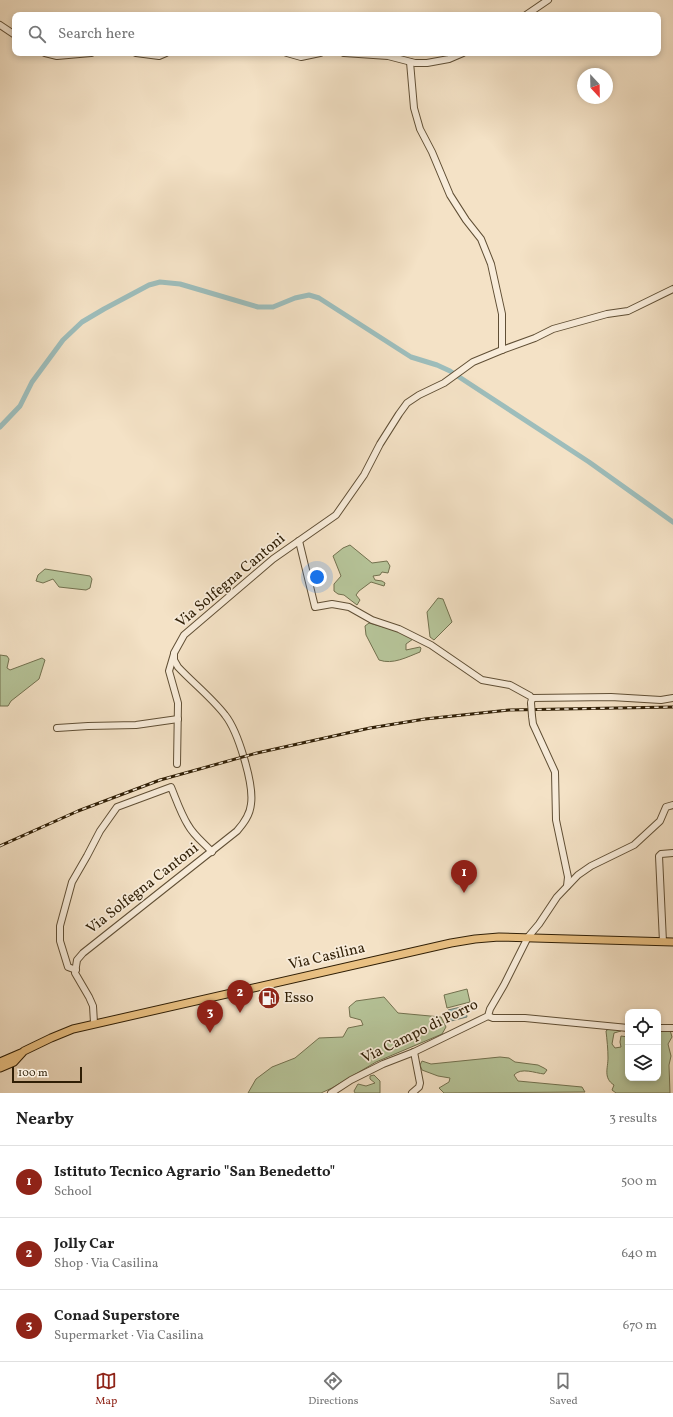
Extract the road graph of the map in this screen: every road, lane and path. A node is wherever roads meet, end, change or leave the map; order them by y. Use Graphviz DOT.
graph roads {
  1 [pos="548,0"];
  2 [pos="530,12"];
  3 [pos="0,25"];
  4 [pos="12,33"];
  5 [pos="296,56"];
  6 [pos="309,56"];
  7 [pos="388,56"];
  8 [pos="456,56"];
  9 [pos="410,62"];
  10 [pos="673,289"];
  11 [pos="502,350"];
  12 [pos="299,541"];
  13 [pos="174,653"];
  14 [pos="180,670"];
  15 [pos="170,677"];
  16 [pos="673,698"];
  17 [pos="532,701"];
  18 [pos="178,719"];
  19 [pos="57,728"];
  20 [pos="177,764"];
  21 [pos="673,805"];
  22 [pos="212,852"];
  23 [pos="673,853"];
  24 [pos="567,886"];
  25 [pos="528,937"];
  26 [pos="663,942"];
  27 [pos="673,942"];
  28 [pos="76,970"];
  29 [pos="488,1016"];
  30 [pos="94,1023"];
  31 [pos="625,1028"];
  32 [pos="661,1028"];
  33 [pos="673,1028"];
  34 [pos="24,1052"];
  35 [pos="414,1052"];
  36 [pos="0,1062"];
  37 [pos="0,1068"];
  38 [pos="331,1093"];
  39 [pos="412,1093"];
  1 -- 2 [label="street"];
  3 -- 4 [label="street"];
  5 -- 6 [label="street"];
  7 -- 9 [label="street"];
  8 -- 9 [label="street"];
  9 -- 11 [label="street"];
  10 -- 11 [label="street, Via Solfegna Cantoni"];
  11 -- 12 [label="street, Via Solfegna Cantoni"];
  12 -- 13 [label="street, Via Solfegna Cantoni"];
  12 -- 17 [label="street"];
  13 -- 14 [label="street, Via Solfegna Cantoni"];
  13 -- 15 [label="street"];
  14 -- 15 [label="street"];
  14 -- 22 [label="street, Via Solfegna Cantoni"];
  15 -- 18 [label="street"];
  16 -- 17 [label="street"];
  17 -- 24 [label="street, bridge"];
  18 -- 19 [label="street"];
  18 -- 20 [label="street"];
  21 -- 24 [label="street, Via Campo di Porro"];
  22 -- 28 [label="street, Via Solfegna Cantoni"];
  22 -- 28 [label="street"];
  23 -- 26 [label="street"];
  24 -- 25 [label="street, Via Campo di Porro"];
  25 -- 26 [label="main road, Via Casilina"];
  25 -- 29 [label="street, Via Campo di Porro"];
  25 -- 30 [label="main road, Via Casilina"];
  26 -- 27 [label="main road, Via Casilina"];
  28 -- 30 [label="street"];
  29 -- 31 [label="street"];
  29 -- 35 [label="street, Via Campo di Porro"];
  30 -- 34 [label="main road, Via Casilina"];
  32 -- 33 [label="street"];
  34 -- 36 [label="main road"];
  34 -- 37 [label="main road, Via Casilina"];
  35 -- 38 [label="street, Via Campo di Porro"];
  35 -- 39 [label="street"];
}
